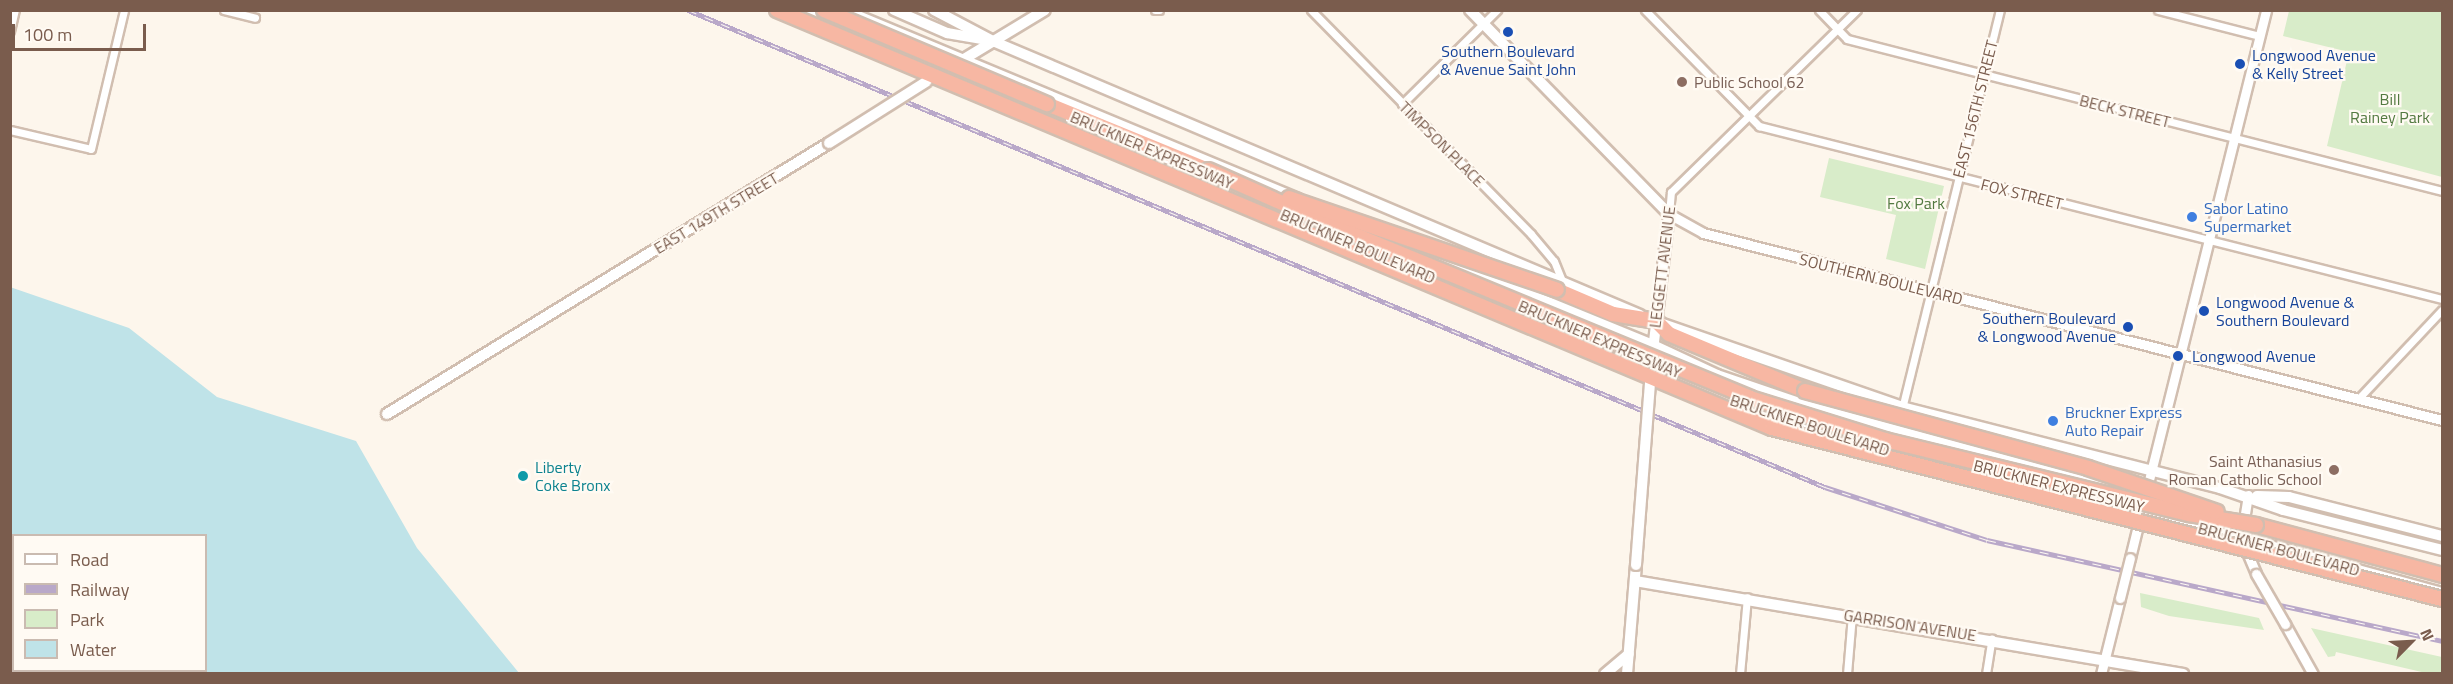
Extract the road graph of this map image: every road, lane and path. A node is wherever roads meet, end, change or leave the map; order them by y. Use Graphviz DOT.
graph roads {
  1 [pos="15,10"];
  2 [pos="124,10"];
  3 [pos="224,10"];
  4 [pos="777,10"];
  5 [pos="805,10"];
  6 [pos="824,10"];
  7 [pos="844,10"];
  8 [pos="894,10"];
  9 [pos="934,10"];
  10 [pos="1045,10"];
  11 [pos="1311,10"];
  12 [pos="1470,10"];
  13 [pos="1497,10"];
  14 [pos="1645,10"];
  15 [pos="1819,10"];
  16 [pos="1857,10"];
  17 [pos="2000,10"];
  18 [pos="2158,10"];
  19 [pos="2266,10"];
  20 [pos="255,18"];
  21 [pos="1484,24"];
  22 [pos="1838,29"];
  23 [pos="10,31"];
  24 [pos="2259,36"];
  25 [pos="995,42"];
  26 [pos="964,60"];
  27 [pos="948,69"];
  28 [pos="1982,75"];
  29 [pos="1402,104"];
  30 [pos="1748,117"];
  31 [pos="10,130"];
  32 [pos="2234,138"];
  33 [pos="1208,170"];
  34 [pos="1958,177"];
  35 [pos="2442,191"];
  36 [pos="1670,214"];
  37 [pos="2209,241"];
  38 [pos="1560,287"];
  39 [pos="1930,291"];
  40 [pos="2442,299"];
  41 [pos="2442,310"];
  42 [pos="1656,321"];
  43 [pos="1653,345"];
  44 [pos="2180,355"];
  45 [pos="1652,369"];
  46 [pos="2358,399"];
  47 [pos="1902,407"];
  48 [pos="387,414"];
  49 [pos="2442,420"];
  50 [pos="1897,431"];
  51 [pos="1892,452"];
  52 [pos="2151,470"];
  53 [pos="2248,495"];
  54 [pos="2145,496"];
  55 [pos="2140,514"];
  56 [pos="2250,522"];
  57 [pos="2442,536"];
  58 [pos="2241,538"];
  59 [pos="2442,550"];
  60 [pos="2442,568"];
  61 [pos="2442,575"];
  62 [pos="1635,581"];
  63 [pos="2442,592"];
  64 [pos="1747,597"];
  65 [pos="2442,599"];
  66 [pos="1852,615"];
  67 [pos="1992,638"];
  68 [pos="1629,654"];
  69 [pos="2104,659"];
  70 [pos="1605,674"];
  71 [pos="1627,674"];
  72 [pos="1740,674"];
  73 [pos="1847,674"];
  74 [pos="1986,674"];
  75 [pos="2101,674"];
  76 [pos="2183,674"];
  77 [pos="2313,674"];
  1 -- 23 [label="street"];
  2 -- 31 [label="street"];
  3 -- 20 [label="street"];
  4 -- 65 [label="highway, BRUCKNER EXPRESSWAY, bridge"];
  5 -- 27 [label="main road, BRUCKNER BOULEVARD"];
  6 -- 33 [label="highway, BRUCKNER EXPRESSWAY, bridge"];
  7 -- 26 [label="main road, BRUCKNER BOULEVARD"];
  8 -- 25 [label="main road"];
  9 -- 25 [label="main road"];
  10 -- 25 [label="main road, EAST 149TH STREET"];
  11 -- 29 [label="street, TIMPSON PLACE"];
  12 -- 21 [label="main road, SOUTHERN BOULEVARD"];
  13 -- 21 [label="street"];
  14 -- 30 [label="street, FOX STREET"];
  15 -- 22 [label="street, BECK STREET"];
  16 -- 22 [label="street, LEGGETT AVENUE"];
  17 -- 28 [label="street, EAST 156TH STREET"];
  18 -- 24 [label="street"];
  19 -- 24 [label="street"];
  21 -- 29 [label="street"];
  21 -- 36 [label="main road, SOUTHERN BOULEVARD"];
  22 -- 28 [label="street, BECK STREET"];
  22 -- 30 [label="street, LEGGETT AVENUE"];
  24 -- 32 [label="street"];
  25 -- 26 [label="main road, EAST 149TH STREET"];
  25 -- 38 [label="main road"];
  26 -- 27 [label="main road, EAST 149TH STREET"];
  26 -- 43 [label="main road, BRUCKNER BOULEVARD"];
  27 -- 45 [label="main road, BRUCKNER BOULEVARD"];
  27 -- 48 [label="main road, EAST 149TH STREET, bridge"];
  28 -- 32 [label="street, BECK STREET"];
  28 -- 34 [label="street, EAST 156TH STREET"];
  29 -- 38 [label="street, TIMPSON PLACE"];
  30 -- 34 [label="street, FOX STREET"];
  30 -- 36 [label="street, LEGGETT AVENUE"];
  32 -- 35 [label="street, BECK STREET"];
  32 -- 37 [label="street"];
  33 -- 38 [label="highway, bridge"];
  33 -- 56 [label="highway, BRUCKNER EXPRESSWAY, bridge"];
  34 -- 37 [label="street, FOX STREET"];
  34 -- 39 [label="street, EAST 156TH STREET"];
  36 -- 39 [label="street, SOUTHERN BOULEVARD"];
  36 -- 42 [label="main road, LEGGETT AVENUE"];
  37 -- 40 [label="street, FOX STREET"];
  37 -- 44 [label="street"];
  38 -- 42 [label="highway"];
  39 -- 44 [label="street, SOUTHERN BOULEVARD"];
  39 -- 47 [label="street, EAST 156TH STREET"];
  41 -- 46 [label="street"];
  42 -- 43 [label="main road, LEGGETT AVENUE"];
  42 -- 47 [label="main road"];
  42 -- 56 [label="highway, bridge"];
  43 -- 45 [label="main road, LEGGETT AVENUE"];
  43 -- 50 [label="main road, BRUCKNER BOULEVARD"];
  44 -- 46 [label="street, SOUTHERN BOULEVARD"];
  44 -- 52 [label="street"];
  45 -- 51 [label="main road, BRUCKNER BOULEVARD"];
  45 -- 62 [label="main road, LEGGETT AVENUE, bridge"];
  46 -- 49 [label="street, SOUTHERN BOULEVARD"];
  47 -- 50 [label="street, EAST 156TH STREET"];
  47 -- 52 [label="main road"];
  50 -- 51 [label="street, EAST 156TH STREET"];
  50 -- 54 [label="main road, BRUCKNER BOULEVARD"];
  51 -- 55 [label="main road, BRUCKNER BOULEVARD"];
  52 -- 53 [label="main road"];
  52 -- 54 [label="street"];
  53 -- 56 [label="street"];
  53 -- 57 [label="main road"];
  53 -- 59 [label="main road"];
  54 -- 55 [label="street"];
  54 -- 56 [label="main road, BRUCKNER BOULEVARD"];
  55 -- 58 [label="main road, BRUCKNER BOULEVARD"];
  55 -- 69 [label="street, bridge"];
  56 -- 58 [label="street"];
  56 -- 60 [label="main road, BRUCKNER BOULEVARD"];
  56 -- 61 [label="highway, BRUCKNER EXPRESSWAY"];
  58 -- 63 [label="main road, BRUCKNER BOULEVARD"];
  58 -- 77 [label="street, bridge"];
  62 -- 64 [label="main road, GARRISON AVENUE"];
  62 -- 68 [label="main road, LEGGETT AVENUE"];
  64 -- 66 [label="main road, GARRISON AVENUE"];
  64 -- 72 [label="street"];
  66 -- 67 [label="main road, GARRISON AVENUE"];
  66 -- 73 [label="street"];
  67 -- 69 [label="main road, GARRISON AVENUE"];
  67 -- 74 [label="street"];
  68 -- 70 [label="main road"];
  68 -- 71 [label="main road, LEGGETT AVENUE"];
  69 -- 75 [label="street"];
  69 -- 76 [label="main road, GARRISON AVENUE"];
}
